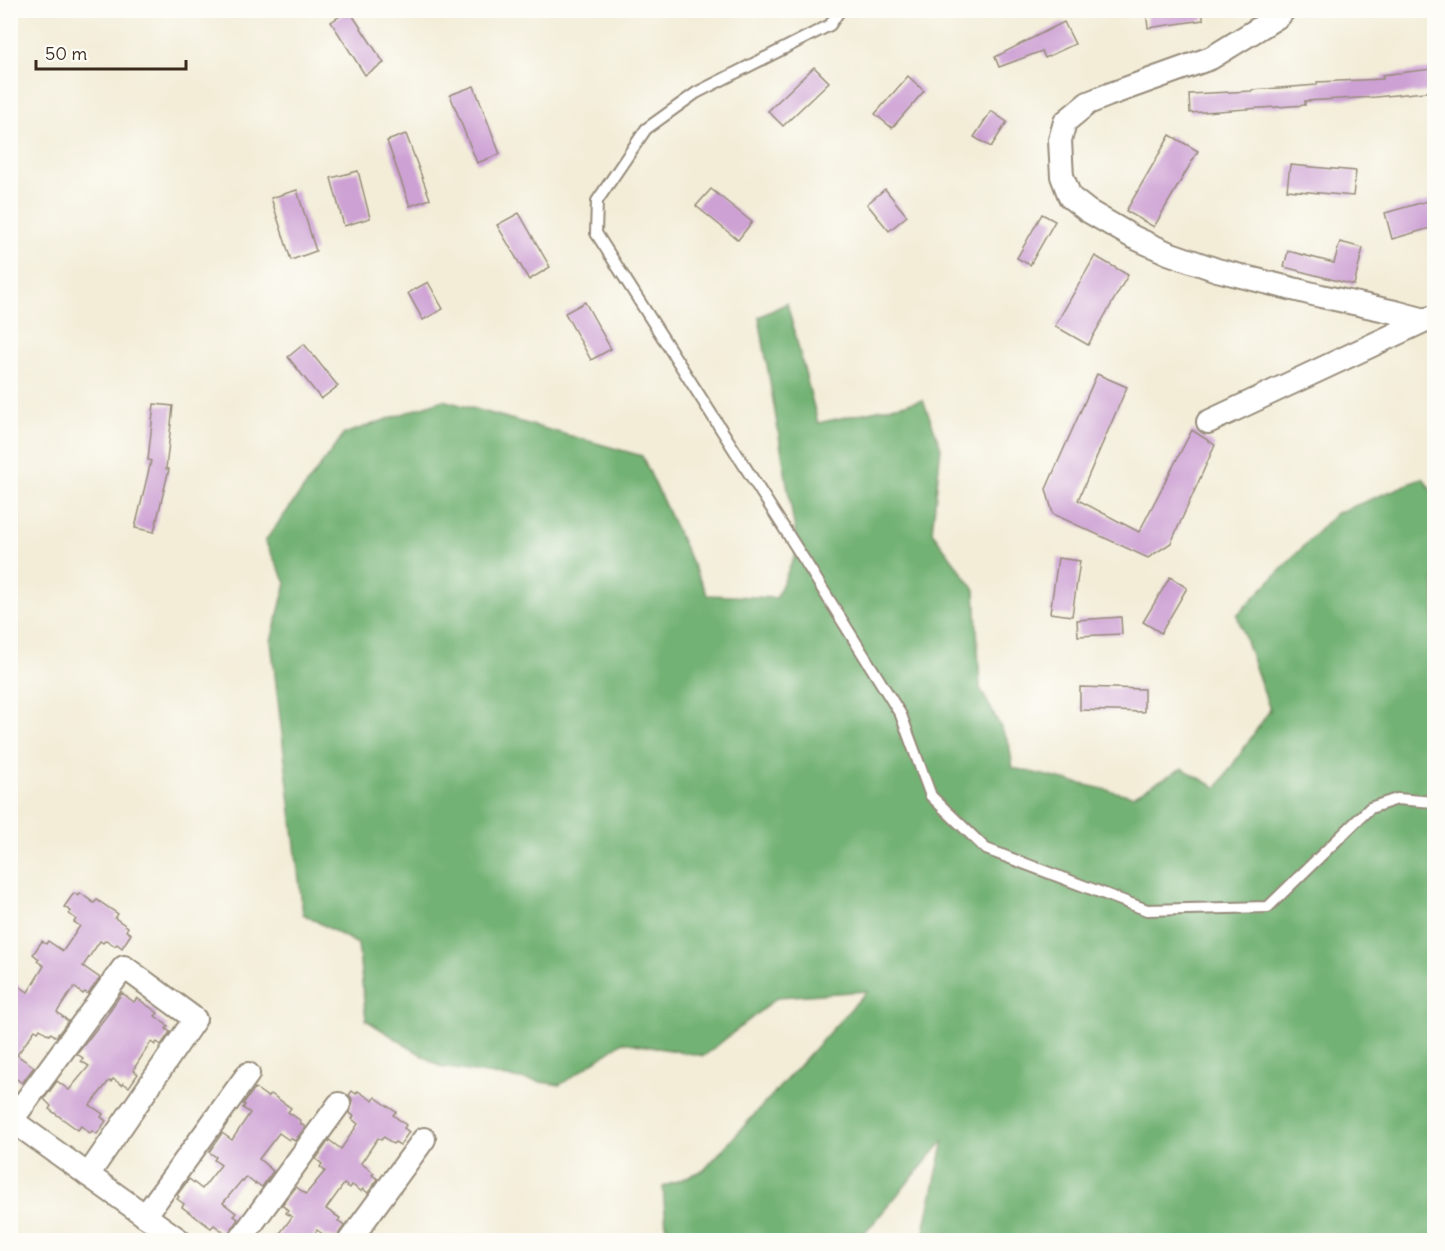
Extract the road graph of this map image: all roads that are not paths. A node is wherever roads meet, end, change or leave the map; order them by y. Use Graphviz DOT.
graph roads {
  1 [pos="840,10"];
  2 [pos="1284,10"];
  3 [pos="1430,318"];
  4 [pos="1208,422"];
  5 [pos="1434,802"];
  6 [pos="248,1074"];
  7 [pos="339,1104"];
  8 [pos="11,1120"];
  9 [pos="424,1139"];
  10 [pos="88,1175"];
  11 [pos="145,1216"];
  12 [pos="179,1240"];
  13 [pos="240,1240"];
  14 [pos="350,1240"];
  1 -- 5 [label="lane"];
  2 -- 3 [label="street"];
  3 -- 4 [label="street"];
  6 -- 11 [label="street"];
  7 -- 13 [label="street"];
  8 -- 10 [label="street"];
  8 -- 10 [label="street"];
  9 -- 14 [label="street"];
  10 -- 11 [label="street"];
  11 -- 12 [label="street"];
}
